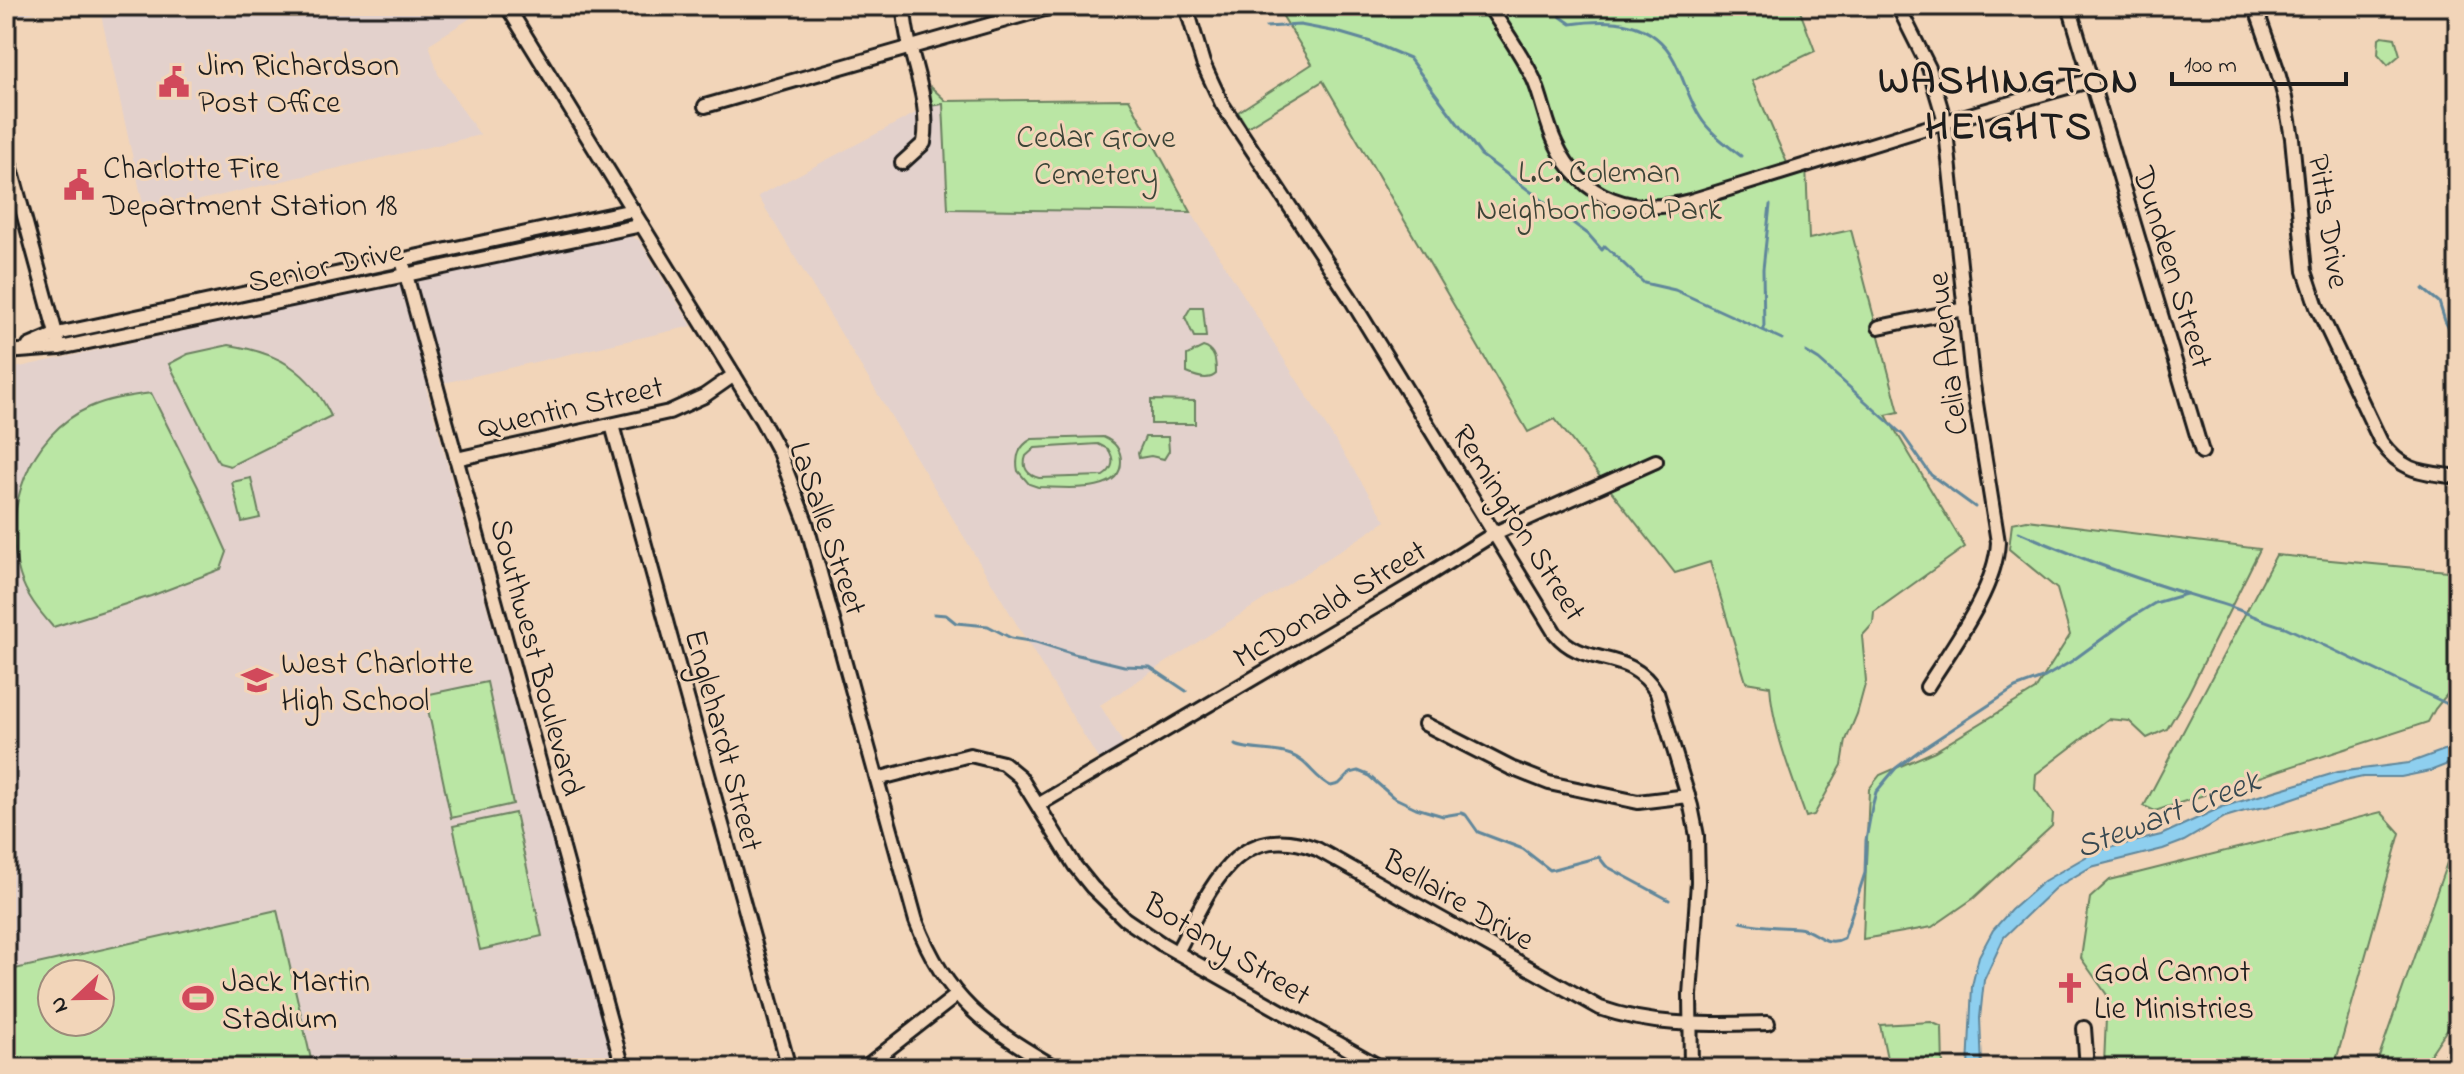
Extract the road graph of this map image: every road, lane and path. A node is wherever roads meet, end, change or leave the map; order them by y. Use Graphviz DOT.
graph roads {
  1 [pos="507,6"];
  2 [pos="904,6"];
  3 [pos="1055,6"];
  4 [pos="1186,6"];
  5 [pos="1489,6"];
  6 [pos="1898,6"];
  7 [pos="2069,6"];
  8 [pos="2255,6"];
  9 [pos="911,47"];
  10 [pos="2092,80"];
  11 [pos="705,106"];
  12 [pos="1945,122"];
  13 [pos="6,150"];
  14 [pos="902,163"];
  15 [pos="633,210"];
  16 [pos="642,225"];
  17 [pos="402,260"];
  18 [pos="406,274"];
  19 [pos="1965,309"];
  20 [pos="1879,327"];
  21 [pos="57,334"];
  22 [pos="60,348"];
  23 [pos="12,351"];
  24 [pos="734,375"];
  25 [pos="612,425"];
  26 [pos="2202,452"];
  27 [pos="456,459"];
  28 [pos="1656,461"];
  29 [pos="2458,477"];
  30 [pos="1495,533"];
  31 [pos="1927,687"];
  32 [pos="1425,724"];
  33 [pos="877,779"];
  34 [pos="1688,796"];
  35 [pos="1038,805"];
  36 [pos="1177,952"];
  37 [pos="957,995"];
  38 [pos="1768,1023"];
  39 [pos="1690,1024"];
  40 [pos="2084,1028"];
  41 [pos="2458,1054"];
  42 [pos="623,1068"];
  43 [pos="789,1068"];
  44 [pos="864,1068"];
  45 [pos="1056,1068"];
  46 [pos="1382,1068"];
  47 [pos="1691,1068"];
  48 [pos="2087,1068"];
  49 [pos="2450,1068"];
  1 -- 15 [label="street, LaSalle Street"];
  2 -- 9 [label="street"];
  3 -- 9 [label="street"];
  4 -- 30 [label="street, Remington Street"];
  5 -- 12 [label="street"];
  6 -- 12 [label="street, Celia Avenue"];
  7 -- 10 [label="street, Dundeen Street"];
  8 -- 29 [label="street, Pitts Drive"];
  9 -- 11 [label="street"];
  9 -- 14 [label="street"];
  10 -- 12 [label="street"];
  10 -- 26 [label="street, Dundeen Street"];
  12 -- 19 [label="street, Celia Avenue"];
  13 -- 21 [label="street"];
  15 -- 16 [label="street, LaSalle Street"];
  15 -- 17 [label="street, Senior Drive"];
  16 -- 18 [label="street, Senior Drive"];
  16 -- 24 [label="street, LaSalle Street"];
  17 -- 18 [label="street, Southwest Boulevard"];
  17 -- 21 [label="street, Senior Drive"];
  18 -- 22 [label="street, Senior Drive"];
  18 -- 27 [label="street, Southwest Boulevard"];
  19 -- 20 [label="street"];
  19 -- 31 [label="street, Celia Avenue"];
  21 -- 22 [label="street"];
  21 -- 23 [label="street, Senior Drive"];
  22 -- 23 [label="street, Senior Drive"];
  24 -- 25 [label="street, Quentin Street"];
  24 -- 33 [label="street, LaSalle Street"];
  25 -- 27 [label="street, Quentin Street"];
  25 -- 43 [label="street, Englehardt Street"];
  27 -- 42 [label="street, Southwest Boulevard"];
  28 -- 30 [label="street, McDonald Street"];
  30 -- 34 [label="street, Remington Street"];
  30 -- 35 [label="street, McDonald Street"];
  32 -- 34 [label="street"];
  33 -- 35 [label="street, Botany Street"];
  33 -- 37 [label="street, LaSalle Street"];
  34 -- 39 [label="street, Remington Street"];
  35 -- 36 [label="street, Botany Street"];
  36 -- 39 [label="street, Bellaire Drive"];
  36 -- 46 [label="street, Botany Street"];
  37 -- 44 [label="street"];
  37 -- 45 [label="street, LaSalle Street"];
  38 -- 39 [label="street, Bellaire Drive"];
  39 -- 47 [label="street, Remington Street"];
  40 -- 48 [label="street"];
  41 -- 49 [label="highway"];
}
